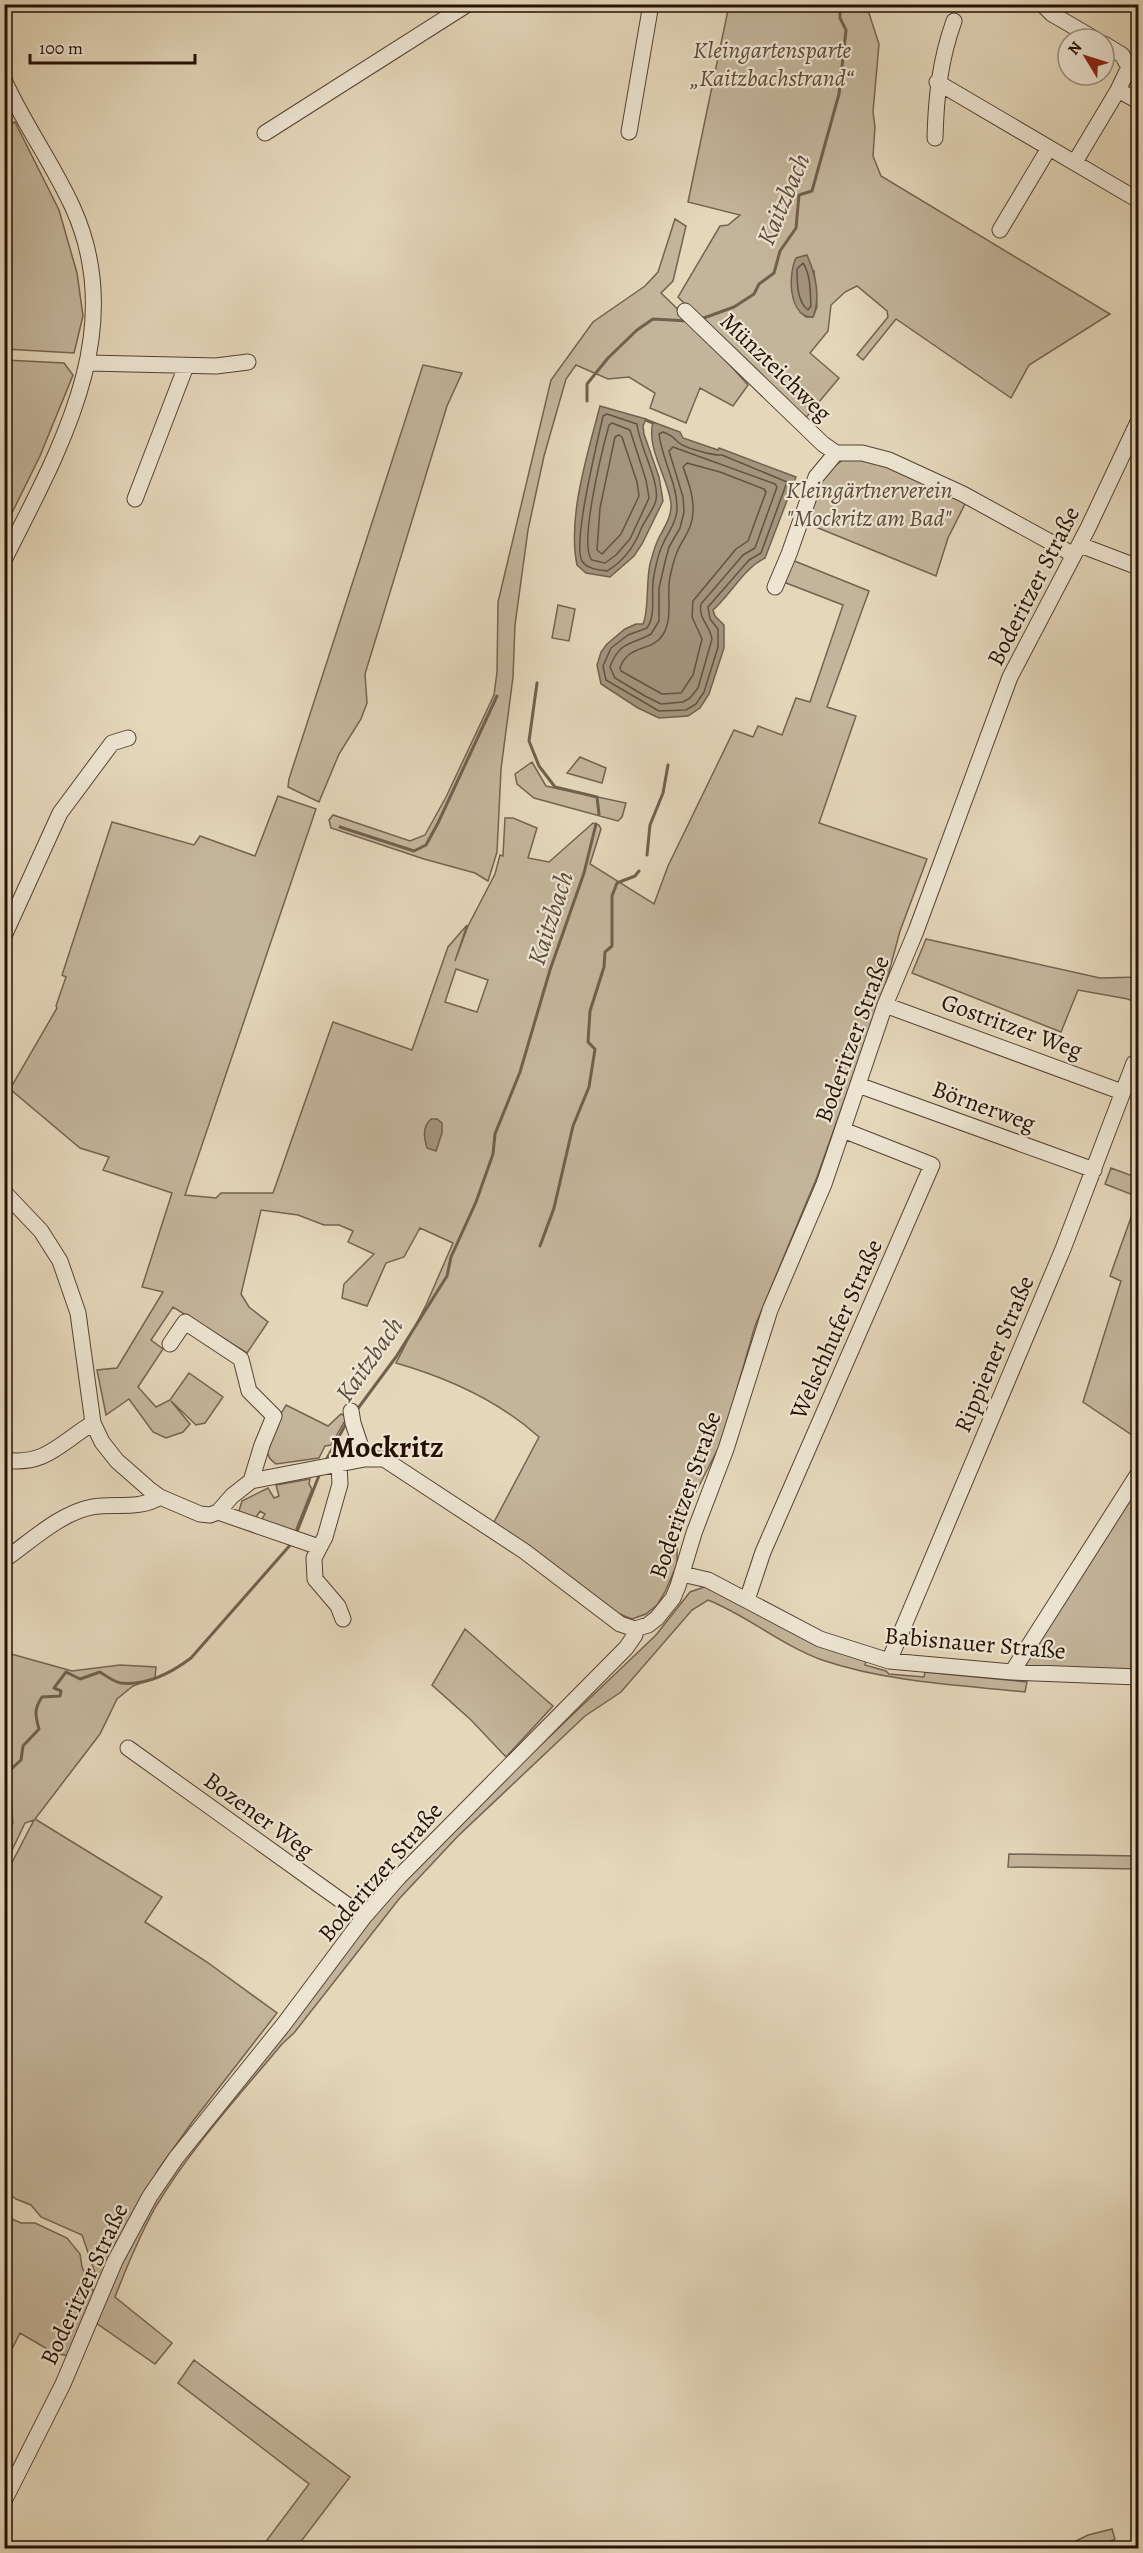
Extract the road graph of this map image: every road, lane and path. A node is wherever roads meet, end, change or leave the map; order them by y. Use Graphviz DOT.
graph roads {
  1 [pos="468,4"];
  2 [pos="651,4"];
  3 [pos="1042,4"];
  4 [pos="954,21"];
  5 [pos="1074,27"];
  6 [pos="1116,51"];
  7 [pos="4,80"];
  8 [pos="937,82"];
  9 [pos="1118,90"];
  10 [pos="1138,101"];
  11 [pos="629,132"];
  12 [pos="264,133"];
  13 [pos="935,138"];
  14 [pos="1049,148"];
  15 [pos="1075,162"];
  16 [pos="1138,200"];
  17 [pos="1000,230"];
  18 [pos="686,311"];
  19 [pos="248,362"];
  20 [pos="88,363"];
  21 [pos="186,366"];
  22 [pos="1138,422"];
  23 [pos="836,453"];
  24 [pos="135,499"];
  25 [pos="1077,550"];
  26 [pos="4,560"];
  27 [pos="1138,567"];
  28 [pos="775,587"];
  29 [pos="128,738"];
  30 [pos="4,936"];
  31 [pos="885,1005"];
  32 [pos="1134,1063"];
  33 [pos="858,1084"];
  34 [pos="1122,1092"];
  35 [pos="843,1130"];
  36 [pos="1094,1170"];
  37 [pos="4,1192"];
  38 [pos="170,1344"];
  39 [pos="352,1416"];
  40 [pos="93,1423"];
  41 [pos="365,1458"];
  42 [pos="4,1460"];
  43 [pos="327,1467"];
  44 [pos="1138,1474"];
  45 [pos="251,1481"];
  46 [pos="160,1497"];
  47 [pos="218,1512"];
  48 [pos="319,1546"];
  49 [pos="4,1560"];
  50 [pos="682,1574"];
  51 [pos="747,1600"];
  52 [pos="343,1619"];
  53 [pos="636,1629"];
  54 [pos="889,1661"];
  55 [pos="1012,1672"];
  56 [pos="1138,1677"];
  57 [pos="128,1748"];
  58 [pos="364,1917"];
  59 [pos="4,2501"];
  1 -- 12 [label="street"];
  2 -- 11 [label="street"];
  3 -- 5 [label="street"];
  4 -- 8 [label="street"];
  6 -- 9 [label="street"];
  7 -- 20 [label="street"];
  8 -- 13 [label="street"];
  8 -- 14 [label="street"];
  9 -- 10 [label="street"];
  9 -- 15 [label="street"];
  14 -- 15 [label="street"];
  14 -- 17 [label="street"];
  15 -- 16 [label="street"];
  18 -- 23 [label="street, Münzteichweg"];
  19 -- 21 [label="street"];
  20 -- 21 [label="street"];
  20 -- 26 [label="street"];
  21 -- 24 [label="street"];
  22 -- 25 [label="street, Boderitzer Straße"];
  23 -- 25 [label="street, Münzteichweg"];
  23 -- 28 [label="street, Münzteichweg"];
  25 -- 27 [label="street, Münzteichweg"];
  25 -- 31 [label="street, Boderitzer Straße"];
  29 -- 30 [label="street"];
  31 -- 33 [label="street, Boderitzer Straße"];
  31 -- 34 [label="street, Gostritzer Weg"];
  32 -- 34 [label="street, Rippiener Straße"];
  33 -- 35 [label="street, Boderitzer Straße"];
  33 -- 36 [label="street, Börnerweg"];
  34 -- 36 [label="street, Rippiener Straße"];
  35 -- 50 [label="street, Boderitzer Straße"];
  35 -- 51 [label="street, Welschhufer Straße"];
  36 -- 54 [label="street, Rippiener Straße"];
  37 -- 40 [label="street"];
  38 -- 45 [label="street"];
  39 -- 41 [label="street"];
  40 -- 42 [label="street"];
  40 -- 46 [label="street"];
  41 -- 43 [label="street"];
  41 -- 53 [label="street"];
  43 -- 45 [label="street"];
  43 -- 48 [label="street"];
  44 -- 55 [label="street"];
  45 -- 47 [label="street"];
  46 -- 47 [label="street"];
  46 -- 49 [label="street"];
  47 -- 48 [label="street"];
  48 -- 52 [label="street"];
  50 -- 51 [label="street, Babisnauer Straße"];
  50 -- 53 [label="street, Boderitzer Straße"];
  51 -- 54 [label="street, Babisnauer Straße"];
  53 -- 58 [label="street, Boderitzer Straße"];
  54 -- 55 [label="street, Babisnauer Straße"];
  55 -- 56 [label="street, Babisnauer Straße"];
  57 -- 58 [label="street, Bozener Weg"];
  58 -- 59 [label="street, Boderitzer Straße"];
}
